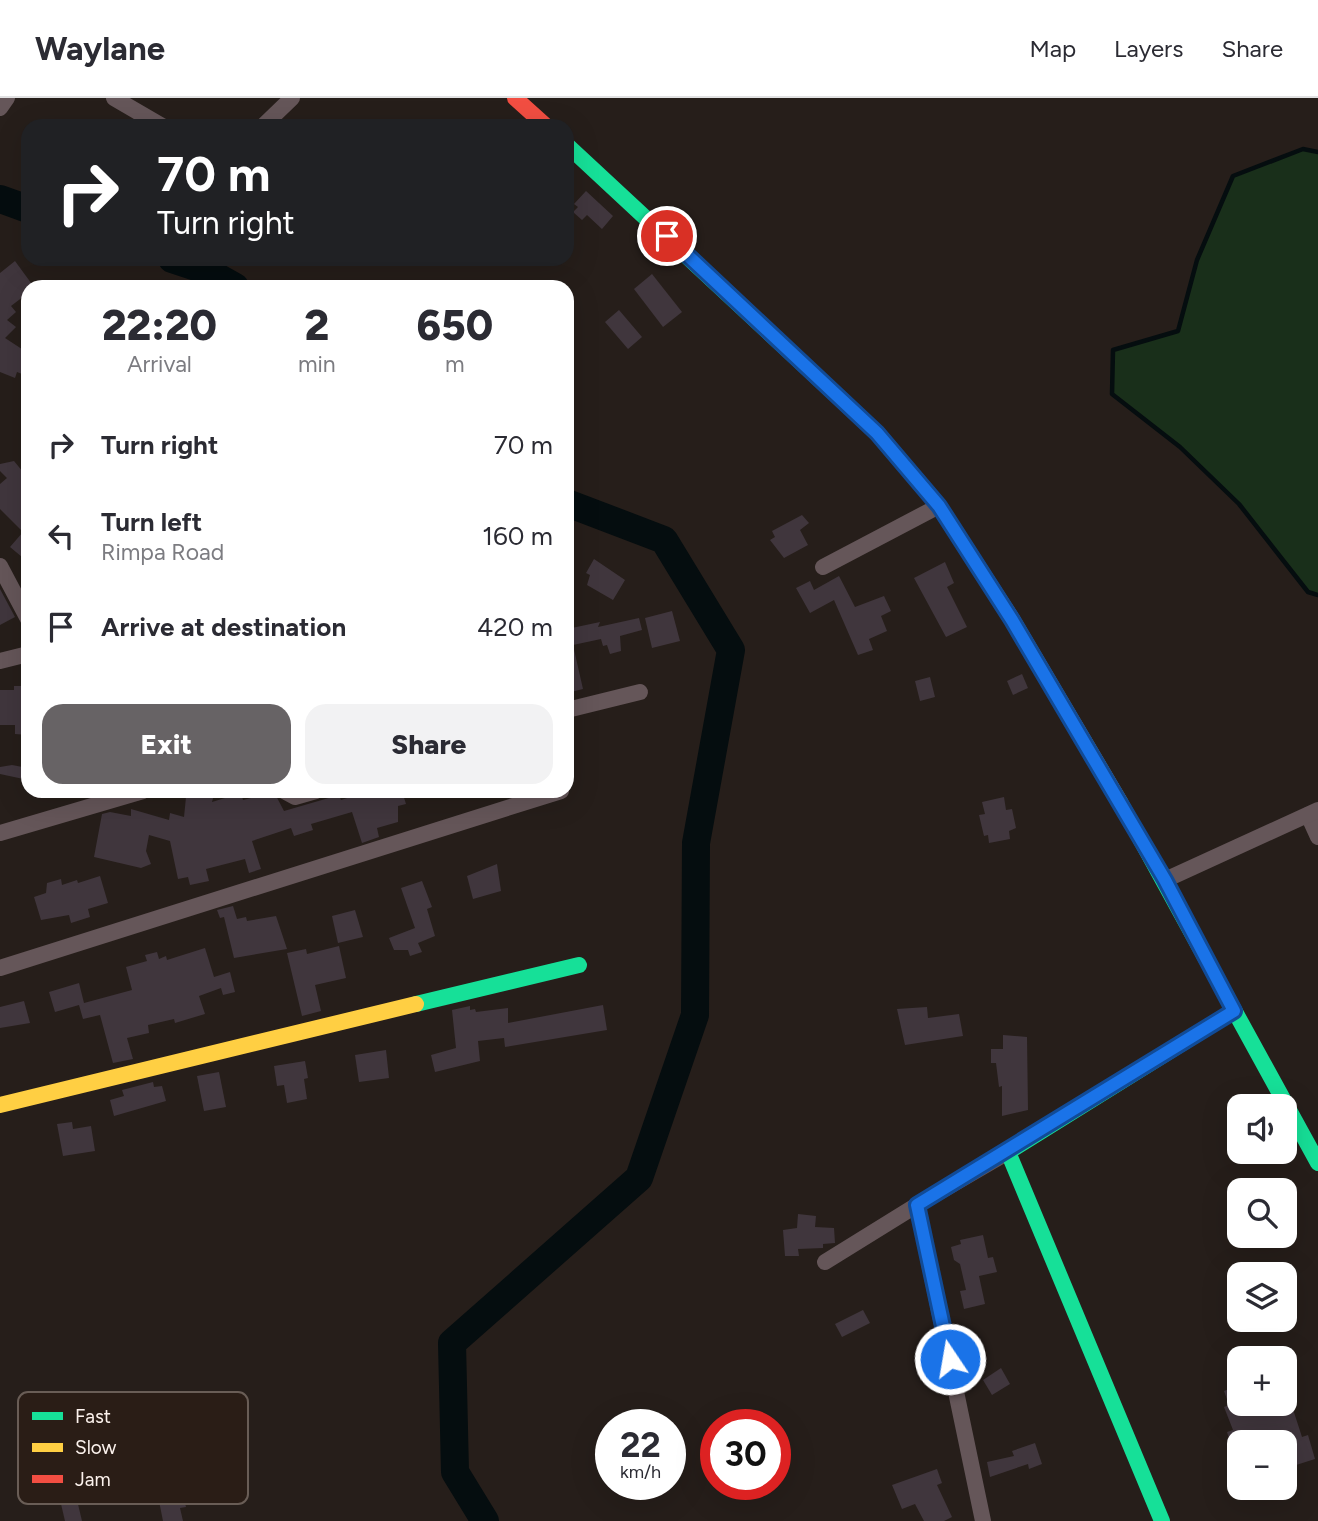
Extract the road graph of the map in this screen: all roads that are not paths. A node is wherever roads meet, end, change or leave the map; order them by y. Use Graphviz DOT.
graph roads {
  1 [pos="7,98"];
  2 [pos="114,98"];
  3 [pos="292,98"];
  4 [pos="515,98"];
  5 [pos="0,108"];
  6 [pos="150,119"];
  7 [pos="270,119"];
  8 [pos="538,119"];
  9 [pos="574,152"];
  10 [pos="939,506"];
  11 [pos="0,566"];
  12 [pos="823,567"];
  13 [pos="21,606"];
  14 [pos="21,656"];
  15 [pos="0,662"];
  16 [pos="640,692"];
  17 [pos="574,708"];
  18 [pos="119,798"];
  19 [pos="538,798"];
  20 [pos="1313,812"];
  21 [pos="0,833"];
  22 [pos="1318,837"];
  23 [pos="1165,880"];
  24 [pos="579,965"];
  25 [pos="0,968"];
  26 [pos="1234,1011"];
  27 [pos="0,1105"];
  28 [pos="1311,1135"];
  29 [pos="1008,1152"];
  30 [pos="1318,1163"];
  31 [pos="917,1205"];
  32 [pos="825,1262"];
  33 [pos="984,1521"];
  34 [pos="1163,1521"];
  1 -- 5 [label="street"];
  2 -- 6 [label="street"];
  3 -- 7 [label="street"];
  4 -- 8 [label="street"];
  9 -- 10 [label="street"];
  10 -- 12 [label="street"];
  10 -- 23 [label="street"];
  11 -- 13 [label="street"];
  14 -- 15 [label="street"];
  16 -- 17 [label="street"];
  18 -- 21 [label="street"];
  19 -- 25 [label="street"];
  20 -- 22 [label="street"];
  20 -- 23 [label="street"];
  23 -- 26 [label="street"];
  24 -- 27 [label="street"];
  26 -- 28 [label="street"];
  26 -- 29 [label="street"];
  28 -- 30 [label="street"];
  29 -- 31 [label="street"];
  29 -- 34 [label="street"];
  31 -- 32 [label="street"];
  31 -- 33 [label="street"];
}
